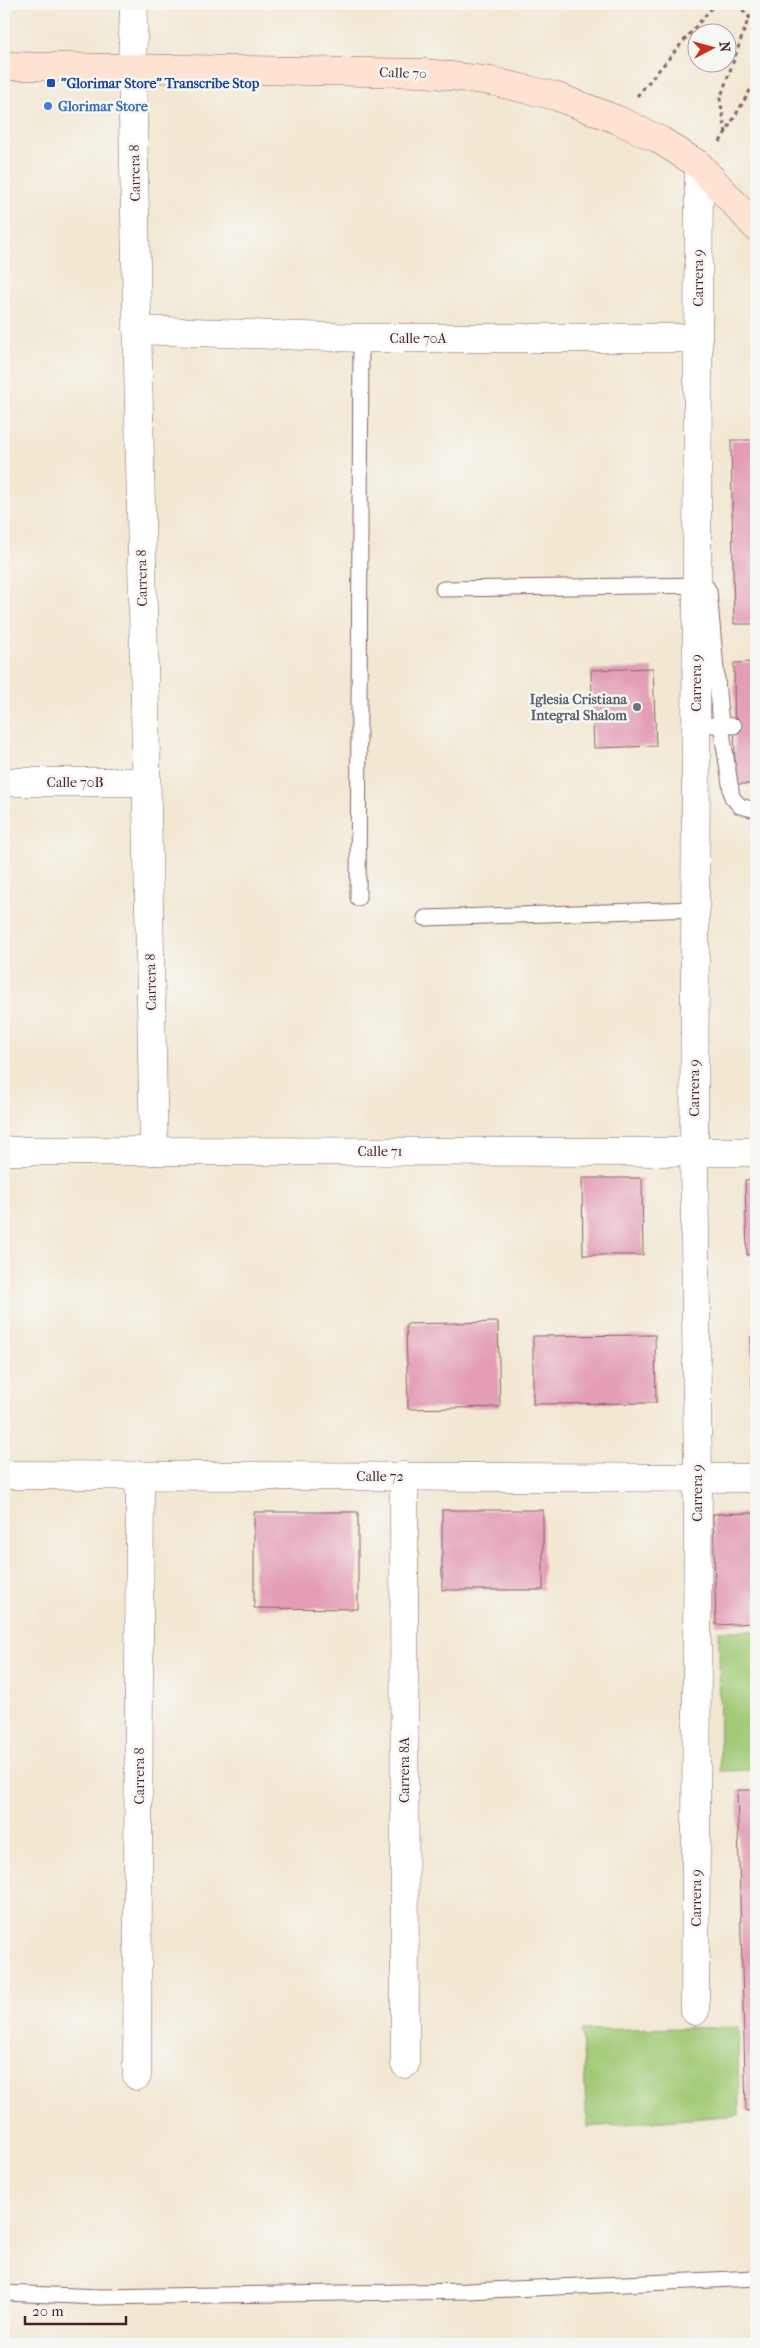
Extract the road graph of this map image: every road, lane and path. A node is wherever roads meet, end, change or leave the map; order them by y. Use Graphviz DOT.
graph roads {
  1 [pos="134,4"];
  2 [pos="715,4"];
  3 [pos="737,4"];
  4 [pos="749,17"];
  5 [pos="756,24"];
  6 [pos="4,66"];
  7 [pos="132,68"];
  8 [pos="756,80"];
  9 [pos="618,120"];
  10 [pos="699,165"];
  11 [pos="756,227"];
  12 [pos="137,330"];
  13 [pos="361,338"];
  14 [pos="698,338"];
  15 [pos="697,583"];
  16 [pos="443,589"];
  17 [pos="717,725"];
  18 [pos="4,782"];
  19 [pos="146,782"];
  20 [pos="756,810"];
  21 [pos="358,898"];
  22 [pos="695,909"];
  23 [pos="425,918"];
  24 [pos="4,1151"];
  25 [pos="154,1151"];
  26 [pos="694,1151"];
  27 [pos="756,1152"];
  28 [pos="4,1475"];
  29 [pos="140,1475"];
  30 [pos="404,1476"];
  31 [pos="698,1478"];
  32 [pos="756,1478"];
  33 [pos="695,2010"];
  34 [pos="405,2064"];
  35 [pos="138,2076"];
  36 [pos="756,2278"];
  37 [pos="4,2293"];
  1 -- 7 [label="street, Carrera 8"];
  2 -- 9 [label="path"];
  3 -- 4 [label="path"];
  4 -- 5 [label="path"];
  4 -- 8 [label="path"];
  6 -- 7 [label="main road, Calle 70"];
  7 -- 9 [label="main road, Calle 70"];
  7 -- 12 [label="street, Carrera 8"];
  9 -- 10 [label="main road, Calle 70"];
  10 -- 11 [label="main road, Calle 70"];
  10 -- 14 [label="street, Carrera 9"];
  12 -- 13 [label="street, Calle 70A"];
  12 -- 19 [label="street, Carrera 8"];
  13 -- 14 [label="street, Calle 70A"];
  13 -- 21 [label="lane"];
  14 -- 15 [label="street, Carrera 9"];
  15 -- 16 [label="lane"];
  15 -- 17 [label="street, Carrera 9"];
  17 -- 20 [label="lane"];
  17 -- 22 [label="street, Carrera 9"];
  18 -- 19 [label="street, Calle 70B"];
  19 -- 25 [label="street, Carrera 8"];
  22 -- 23 [label="lane"];
  22 -- 26 [label="street, Carrera 9"];
  24 -- 25 [label="street, Calle 71"];
  25 -- 26 [label="street, Calle 71"];
  26 -- 27 [label="street, Calle 71"];
  26 -- 31 [label="street, Carrera 9"];
  28 -- 29 [label="street, Calle 72"];
  29 -- 30 [label="street, Calle 72"];
  29 -- 35 [label="street, Carrera 8"];
  30 -- 31 [label="street, Calle 72"];
  30 -- 34 [label="street, Carrera 8A"];
  31 -- 32 [label="street, Calle 72"];
  31 -- 33 [label="street, Carrera 9"];
  36 -- 37 [label="lane"];
}
